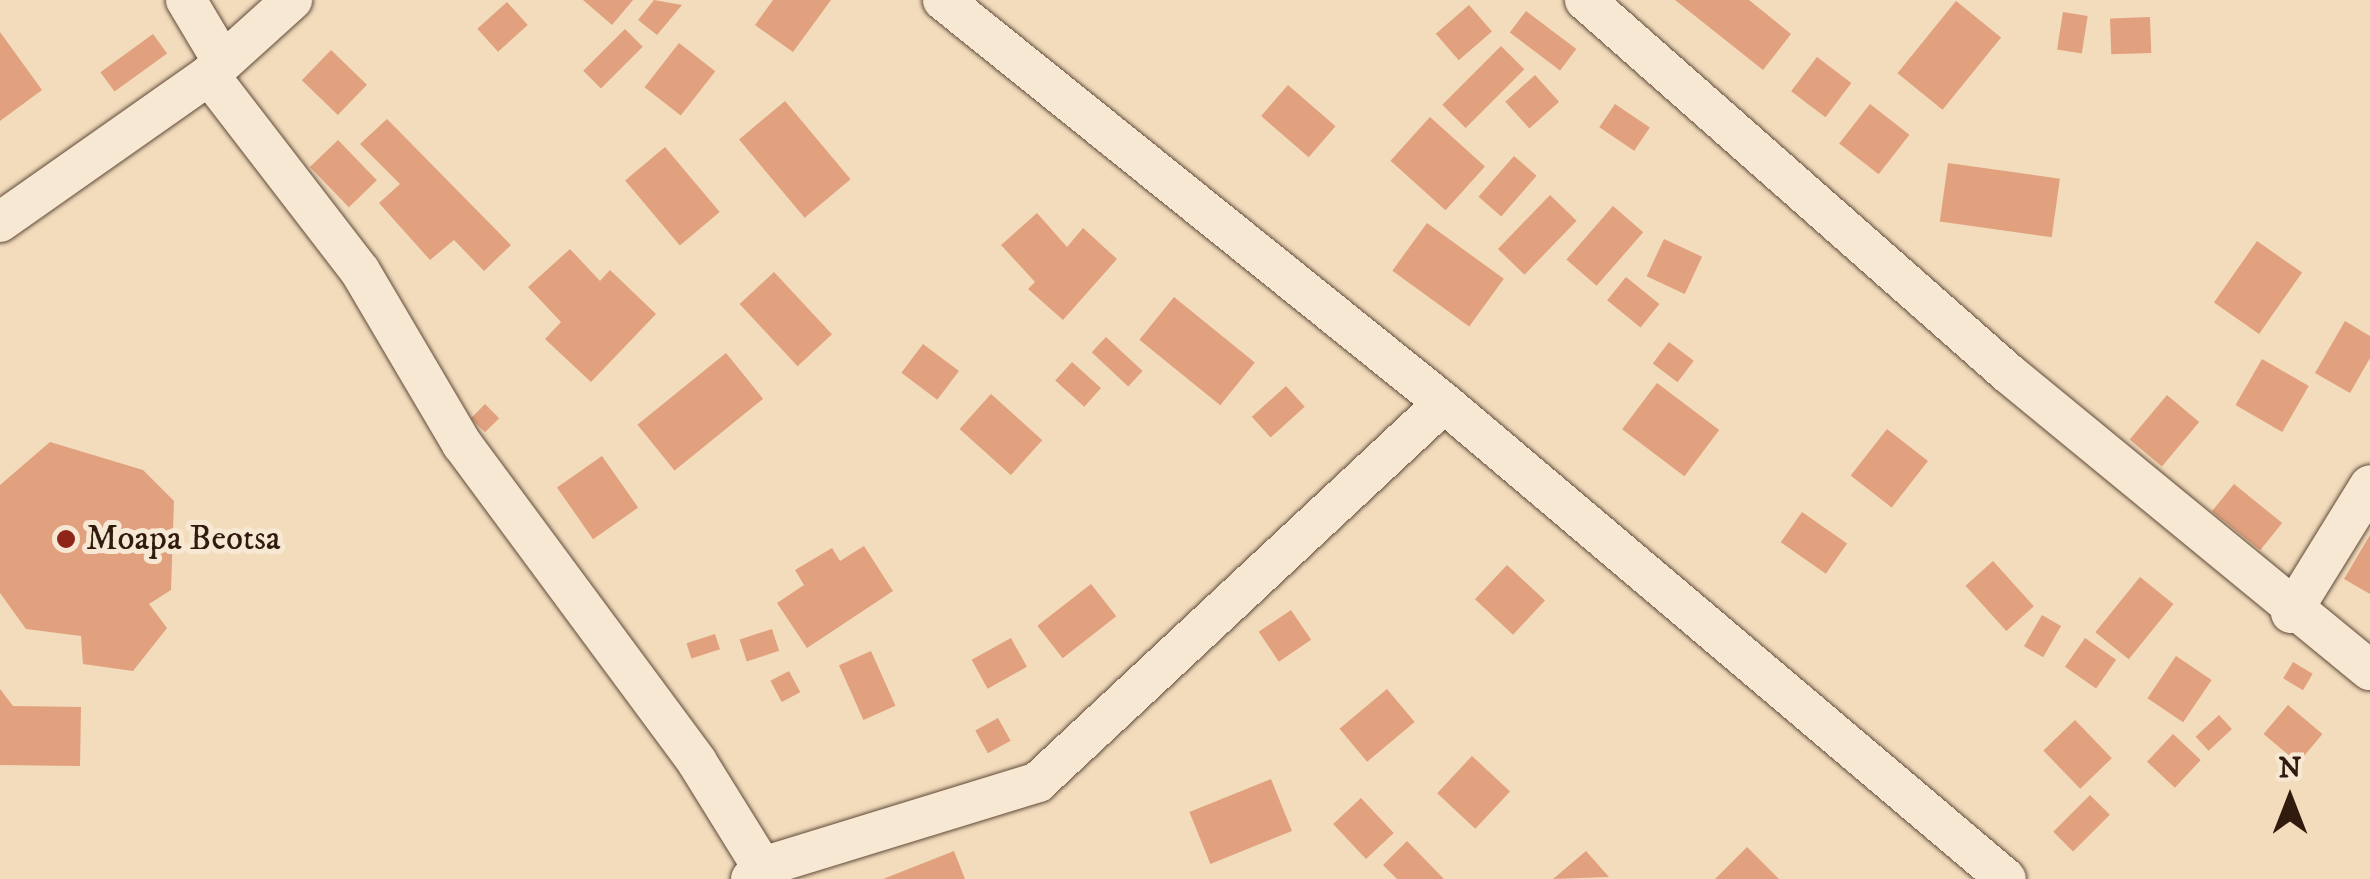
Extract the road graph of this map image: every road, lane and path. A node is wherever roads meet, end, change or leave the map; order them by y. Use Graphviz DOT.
graph roads {
  1 [pos="186,0"];
  2 [pos="292,0"];
  3 [pos="943,0"];
  4 [pos="1584,0"];
  5 [pos="216,69"];
  6 [pos="0,222"];
  7 [pos="1444,403"];
  8 [pos="2370,486"];
  9 [pos="2291,613"];
  10 [pos="2370,670"];
  11 [pos="756,873"];
  12 [pos="2006,879"];
  1 -- 5 [label="street"];
  2 -- 5 [label="street"];
  3 -- 7 [label="street"];
  4 -- 9 [label="street"];
  5 -- 6 [label="street"];
  5 -- 11 [label="street"];
  7 -- 11 [label="street"];
  7 -- 12 [label="street"];
  8 -- 9 [label="street"];
  9 -- 10 [label="street"];
}
